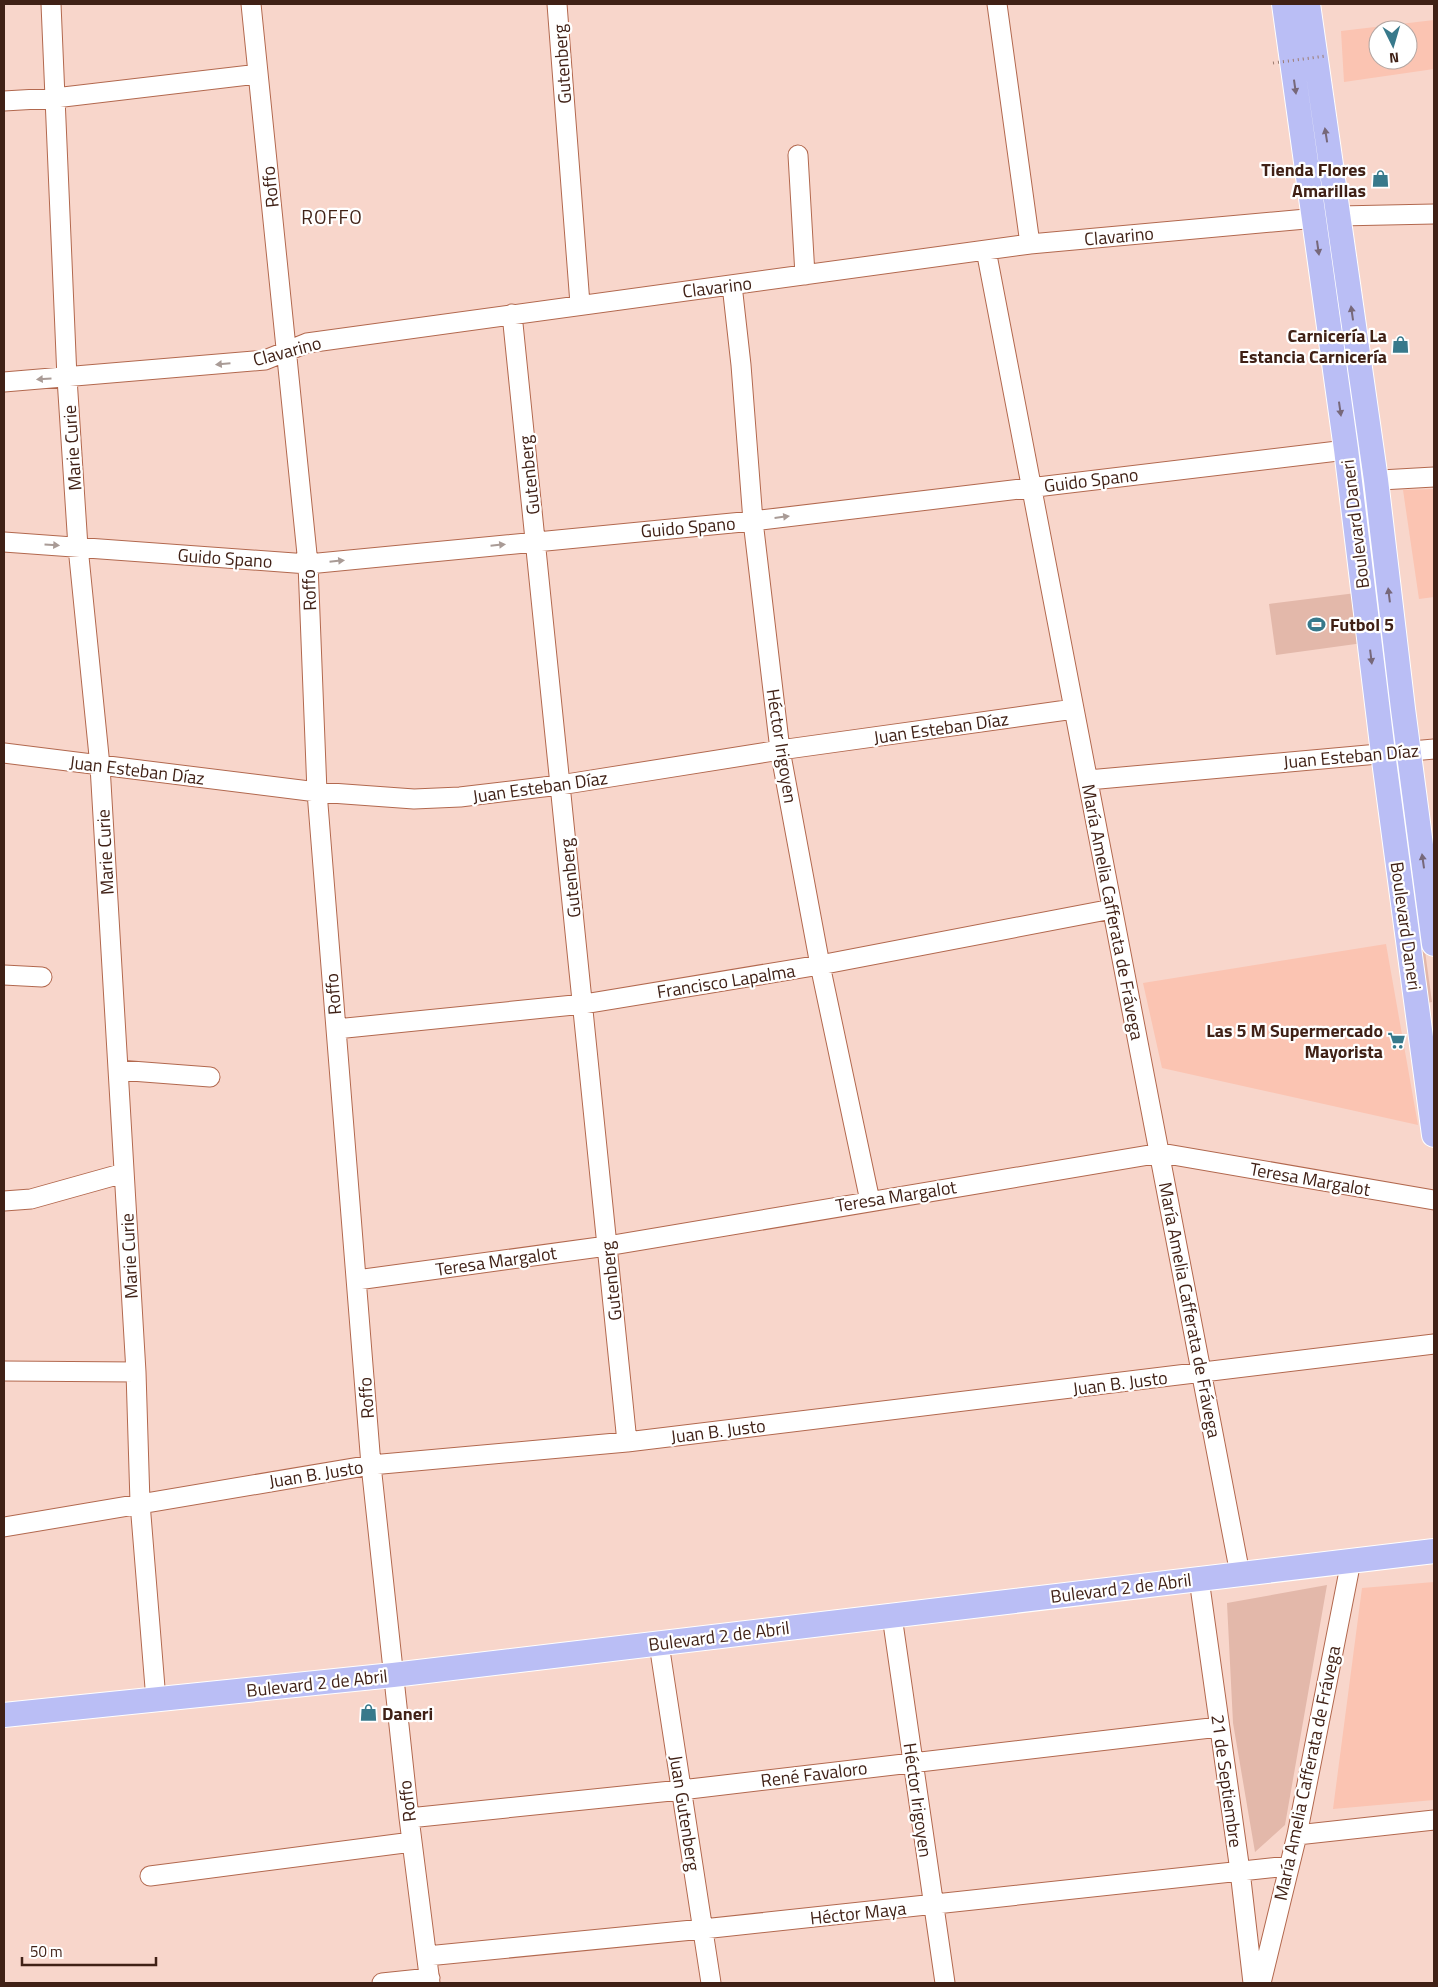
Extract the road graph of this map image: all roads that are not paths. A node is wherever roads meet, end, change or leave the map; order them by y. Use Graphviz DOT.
graph roads {
  1 [pos="51,4"];
  2 [pos="251,4"];
  3 [pos="557,4"];
  4 [pos="997,4"];
  5 [pos="1284,4"];
  6 [pos="1308,4"];
  7 [pos="1319,50"];
  8 [pos="1282,55"];
  9 [pos="258,74"];
  10 [pos="55,98"];
  11 [pos="4,101"];
  12 [pos="798,154"];
  13 [pos="1434,214"];
  14 [pos="1339,216"];
  15 [pos="1314,218"];
  16 [pos="1030,244"];
  17 [pos="986,250"];
  18 [pos="805,275"];
  19 [pos="732,285"];
  20 [pos="580,304"];
  21 [pos="512,314"];
  22 [pos="287,350"];
  23 [pos="68,378"];
  24 [pos="4,382"];
  25 [pos="1371,447"];
  26 [pos="1346,449"];
  27 [pos="1434,477"];
  28 [pos="1376,480"];
  29 [pos="1350,482"];
  30 [pos="1032,487"];
  31 [pos="753,521"];
  32 [pos="536,541"];
  33 [pos="4,542"];
  34 [pos="78,547"];
  35 [pos="1384,549"];
  36 [pos="1358,551"];
  37 [pos="308,564"];
  38 [pos="1074,709"];
  39 [pos="1434,749"];
  40 [pos="780,750"];
  41 [pos="1408,751"];
  42 [pos="4,753"];
  43 [pos="1383,753"];
  44 [pos="100,766"];
  45 [pos="1088,780"];
  46 [pos="560,785"];
  47 [pos="317,792"];
  48 [pos="1112,909"];
  49 [pos="1434,944"];
  50 [pos="820,965"];
  51 [pos="4,975"];
  52 [pos="42,977"];
  53 [pos="584,1004"];
  54 [pos="336,1029"];
  55 [pos="1428,1042"];
  56 [pos="118,1070"];
  57 [pos="210,1077"];
  58 [pos="1434,1135"];
  59 [pos="1161,1153"];
  60 [pos="124,1173"];
  61 [pos="870,1200"];
  62 [pos="1434,1200"];
  63 [pos="4,1201"];
  64 [pos="608,1246"];
  65 [pos="357,1280"];
  66 [pos="1434,1344"];
  67 [pos="4,1371"];
  68 [pos="136,1372"];
  69 [pos="1202,1374"];
  70 [pos="627,1442"];
  71 [pos="371,1466"];
  72 [pos="140,1503"];
  73 [pos="4,1527"];
  74 [pos="1434,1551"];
  75 [pos="1351,1561"];
  76 [pos="1240,1574"];
  77 [pos="1199,1579"];
  78 [pos="892,1616"];
  79 [pos="659,1644"];
  80 [pos="393,1676"];
  81 [pos="156,1700"];
  82 [pos="4,1715"];
  83 [pos="1219,1727"];
  84 [pos="913,1763"];
  85 [pos="681,1790"];
  86 [pos="409,1818"];
  87 [pos="1434,1820"];
  88 [pos="1297,1835"];
  89 [pos="412,1842"];
  90 [pos="1288,1866"];
  91 [pos="1240,1871"];
  92 [pos="150,1876"];
  93 [pos="933,1905"];
  94 [pos="703,1929"];
  95 [pos="427,1956"];
  96 [pos="430,1980"];
  97 [pos="382,1983"];
  98 [pos="711,1983"];
  99 [pos="945,1983"];
  100 [pos="1254,1983"];
  101 [pos="1261,1983"];
  1 -- 10 [label="street, Marie Curie"];
  2 -- 9 [label="street, Roffo"];
  3 -- 20 [label="street, Gutenberg"];
  4 -- 16 [label="street"];
  5 -- 8 [label="main road, Boulevard Daneri"];
  6 -- 7 [label="main road, Boulevard Daneri"];
  7 -- 8 [label="main road"];
  14 -- 7 [label="main road, Boulevard Daneri, one-way"];
  8 -- 15 [label="main road, Boulevard Daneri, one-way"];
  9 -- 10 [label="street"];
  9 -- 22 [label="street, Roffo"];
  10 -- 11 [label="street"];
  10 -- 23 [label="street, Marie Curie"];
  12 -- 18 [label="street"];
  13 -- 14 [label="street, Clavarino"];
  14 -- 15 [label="street, Clavarino"];
  25 -- 14 [label="main road, Boulevard Daneri, one-way"];
  15 -- 16 [label="street, Clavarino"];
  15 -- 26 [label="main road, Boulevard Daneri, one-way"];
  16 -- 17 [label="street, Clavarino"];
  17 -- 18 [label="street, Clavarino"];
  17 -- 30 [label="street, María Amelia Cafferata de Frávega"];
  18 -- 19 [label="street, Clavarino"];
  19 -- 20 [label="street, Clavarino"];
  19 -- 31 [label="street, Héctor Irigoyen"];
  20 -- 21 [label="street, Clavarino"];
  21 -- 22 [label="street, Clavarino"];
  21 -- 32 [label="street, Gutenberg"];
  22 -- 23 [label="street, Clavarino, one-way"];
  22 -- 37 [label="street, Roffo"];
  23 -- 24 [label="street, Clavarino, one-way"];
  23 -- 34 [label="street, Marie Curie"];
  25 -- 26 [label="street, Guido Spano"];
  25 -- 28 [label="main road, Boulevard Daneri"];
  26 -- 29 [label="main road, Boulevard Daneri"];
  26 -- 30 [label="street, Guido Spano"];
  27 -- 28 [label="street"];
  28 -- 29 [label="street"];
  28 -- 35 [label="main road, Boulevard Daneri"];
  29 -- 36 [label="main road, Boulevard Daneri"];
  31 -- 30 [label="street, Guido Spano, one-way"];
  30 -- 38 [label="street, María Amelia Cafferata de Frávega"];
  31 -- 32 [label="street, Guido Spano"];
  31 -- 40 [label="street, Héctor Irigoyen"];
  37 -- 32 [label="street, Guido Spano, one-way"];
  32 -- 46 [label="street, Gutenberg"];
  33 -- 34 [label="street, Guido Spano, one-way"];
  34 -- 37 [label="street, Guido Spano"];
  34 -- 44 [label="street, Marie Curie"];
  35 -- 36 [label="main road"];
  41 -- 35 [label="main road, Boulevard Daneri, one-way"];
  36 -- 43 [label="main road, Boulevard Daneri, one-way"];
  37 -- 47 [label="street, Roffo"];
  38 -- 40 [label="street, Juan Esteban Díaz"];
  38 -- 45 [label="street, María Amelia Cafferata de Frávega"];
  39 -- 41 [label="street, Juan Esteban Díaz"];
  40 -- 46 [label="street, Juan Esteban Díaz"];
  40 -- 50 [label="street, Héctor Irigoyen"];
  41 -- 43 [label="street, Juan Esteban Díaz"];
  49 -- 41 [label="main road, Boulevard Daneri, one-way"];
  42 -- 44 [label="street, Juan Esteban Díaz"];
  43 -- 45 [label="street, Juan Esteban Díaz"];
  43 -- 55 [label="main road, Boulevard Daneri"];
  44 -- 47 [label="street, Juan Esteban Díaz"];
  44 -- 56 [label="street, Marie Curie"];
  45 -- 48 [label="street, María Amelia Cafferata de Frávega"];
  46 -- 47 [label="street, Juan Esteban Díaz"];
  46 -- 53 [label="street, Gutenberg"];
  47 -- 54 [label="street, Roffo"];
  48 -- 50 [label="street, Francisco Lapalma"];
  48 -- 59 [label="street, María Amelia Cafferata de Frávega"];
  50 -- 53 [label="street, Francisco Lapalma"];
  50 -- 61 [label="street, Héctor Irigoyen"];
  51 -- 52 [label="street"];
  53 -- 54 [label="street, Francisco Lapalma"];
  53 -- 64 [label="street, Gutenberg"];
  54 -- 65 [label="street, Roffo"];
  55 -- 58 [label="main road, Boulevard Daneri"];
  56 -- 57 [label="street"];
  56 -- 60 [label="street, Marie Curie"];
  59 -- 61 [label="street, Teresa Margalot"];
  59 -- 62 [label="street, Teresa Margalot"];
  59 -- 69 [label="street, María Amelia Cafferata de Frávega"];
  60 -- 63 [label="street"];
  60 -- 68 [label="street, Marie Curie"];
  61 -- 64 [label="street, Teresa Margalot"];
  64 -- 65 [label="street, Teresa Margalot"];
  64 -- 70 [label="street, Gutenberg"];
  65 -- 71 [label="street, Roffo"];
  66 -- 69 [label="street, Juan B. Justo"];
  67 -- 68 [label="street"];
  68 -- 72 [label="street, Marie Curie"];
  69 -- 70 [label="street, Juan B. Justo"];
  69 -- 76 [label="street, María Amelia Cafferata de Frávega"];
  70 -- 71 [label="street, Juan B. Justo"];
  71 -- 72 [label="street, Juan B. Justo"];
  71 -- 80 [label="street, Roffo"];
  72 -- 73 [label="street, Juan B. Justo"];
  72 -- 81 [label="street, Marie Curie"];
  74 -- 75 [label="main road, Bulevard 2 de Abril"];
  75 -- 76 [label="main road, Bulevard 2 de Abril"];
  75 -- 88 [label="street, María Amelia Cafferata de Frávega"];
  76 -- 77 [label="main road, Bulevard 2 de Abril"];
  77 -- 78 [label="main road, Bulevard 2 de Abril"];
  77 -- 83 [label="street, 21 de Septiembre"];
  78 -- 79 [label="main road, Bulevard 2 de Abril"];
  78 -- 84 [label="street, Héctor Irigoyen"];
  79 -- 80 [label="main road, Bulevard 2 de Abril"];
  79 -- 85 [label="street, Juan Gutenberg"];
  80 -- 81 [label="main road, Bulevard 2 de Abril"];
  80 -- 86 [label="street, Roffo"];
  81 -- 82 [label="main road, Bulevard 2 de Abril"];
  83 -- 84 [label="street, René Favaloro"];
  83 -- 91 [label="street, 21 de Septiembre"];
  84 -- 85 [label="street, René Favaloro"];
  84 -- 93 [label="street, Héctor Irigoyen"];
  85 -- 86 [label="street, René Favaloro"];
  85 -- 94 [label="street, Juan Gutenberg"];
  86 -- 89 [label="street, Roffo"];
  87 -- 88 [label="street"];
  88 -- 90 [label="street, María Amelia Cafferata de Frávega"];
  89 -- 92 [label="street"];
  89 -- 95 [label="street, Roffo"];
  90 -- 91 [label="street, Héctor Maya"];
  90 -- 101 [label="street, María Amelia Cafferata de Frávega"];
  91 -- 93 [label="street, Héctor Maya"];
  91 -- 100 [label="street, 21 de Septiembre"];
  93 -- 94 [label="street, Héctor Maya"];
  93 -- 99 [label="street, Héctor Irigoyen"];
  94 -- 95 [label="street, Héctor Maya"];
  94 -- 98 [label="street, Juan Gutenberg"];
  95 -- 96 [label="street, Roffo"];
  96 -- 97 [label="street"];
}
